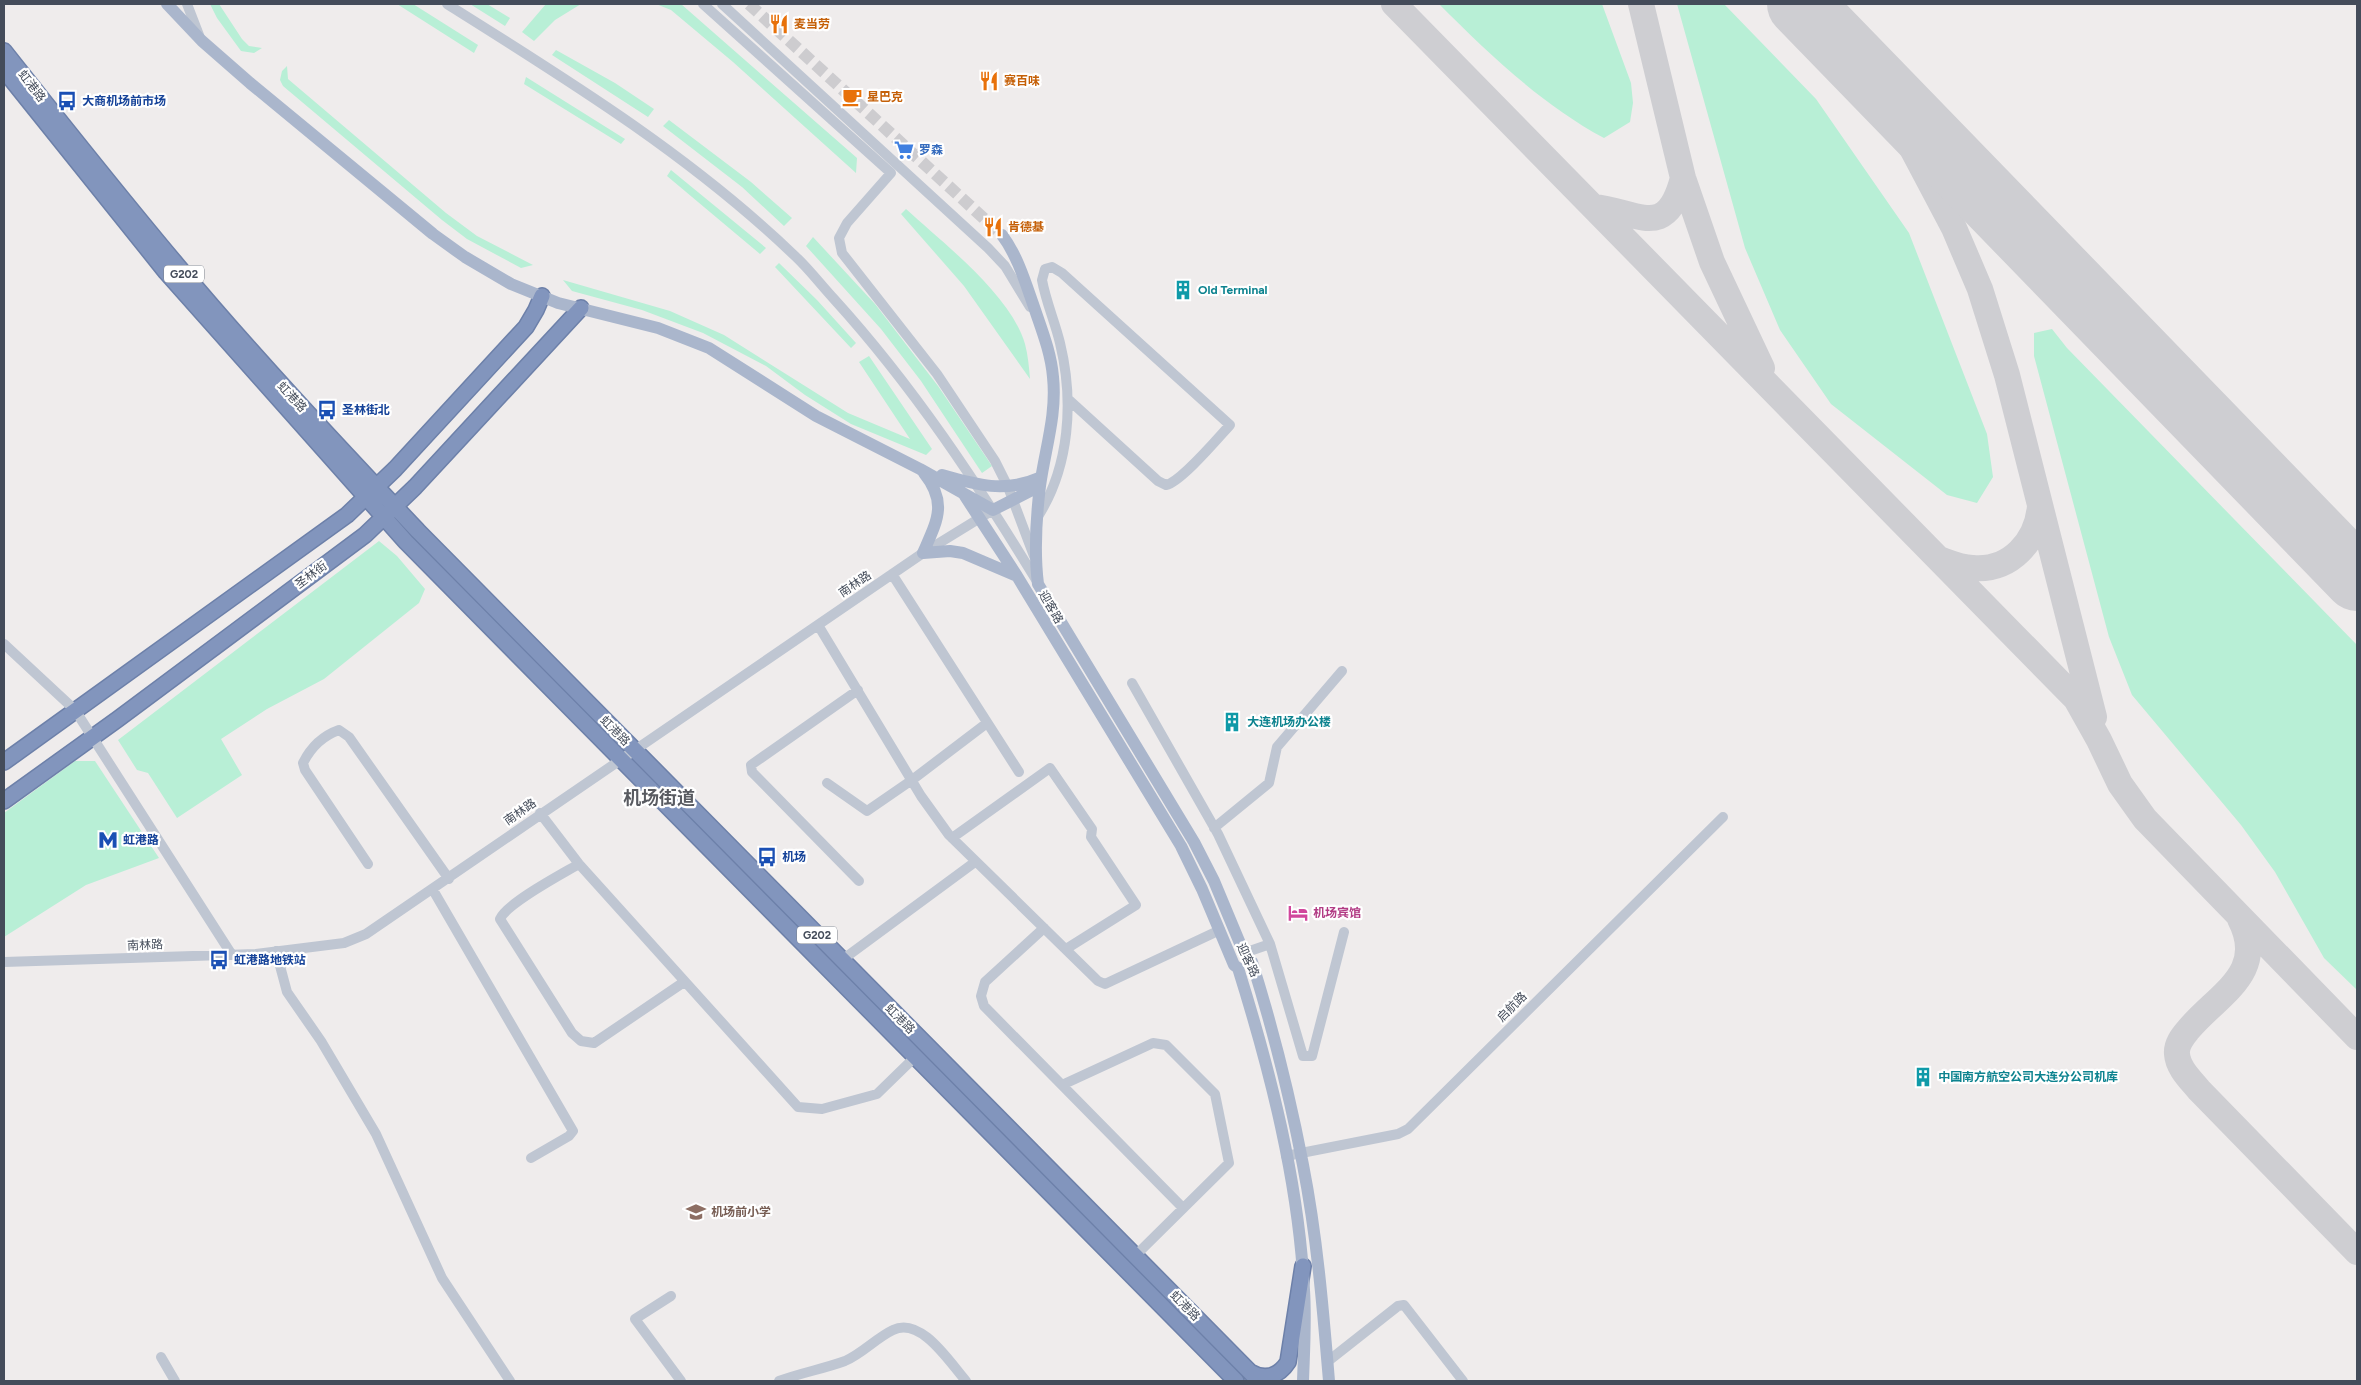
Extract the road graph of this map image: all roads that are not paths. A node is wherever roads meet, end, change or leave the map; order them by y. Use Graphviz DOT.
graph roads {
  1 [pos="167,4"];
  2 [pos="186,4"];
  3 [pos="447,4"];
  4 [pos="702,4"];
  5 [pos="722,4"];
  6 [pos="202,41"];
  7 [pos="4,51"];
  8 [pos="4,70"];
  9 [pos="1002,235"];
  10 [pos="542,296"];
  11 [pos="581,308"];
  12 [pos="1039,323"];
  13 [pos="1069,400"];
  14 [pos="920,469"];
  15 [pos="1041,481"];
  16 [pos="975,484"];
  17 [pos="371,492"];
  18 [pos="962,492"];
  19 [pos="1011,493"];
  20 [pos="993,510"];
  21 [pos="389,512"];
  22 [pos="980,517"];
  23 [pos="1037,518"];
  24 [pos="923,553"];
  25 [pos="1035,558"];
  26 [pos="892,574"];
  27 [pos="1017,576"];
  28 [pos="1038,584"];
  29 [pos="818,625"];
  30 [pos="4,644"];
  31 [pos="1342,671"];
  32 [pos="1132,683"];
  33 [pos="858,690"];
  34 [pos="75,710"];
  35 [pos="988,723"];
  36 [pos="93,736"];
  37 [pos="636,751"];
  38 [pos="622,761"];
  39 [pos="4,762"];
  40 [pos="1019,772"];
  41 [pos="912,780"];
  42 [pos="827,783"];
  43 [pos="4,800"];
  44 [pos="540,813"];
  45 [pos="1723,817"];
  46 [pos="1214,828"];
  47 [pos="952,838"];
  48 [pos="975,862"];
  49 [pos="368,864"];
  50 [pos="579,864"];
  51 [pos="449,879"];
  52 [pos="860,881"];
  53 [pos="433,890"];
  54 [pos="1044,928"];
  55 [pos="1220,930"];
  56 [pos="1344,932"];
  57 [pos="1270,944"];
  58 [pos="1066,949"];
  59 [pos="276,951"];
  60 [pos="1244,953"];
  61 [pos="232,955"];
  62 [pos="842,960"];
  63 [pos="4,962"];
  64 [pos="684,982"];
  65 [pos="915,1057"];
  66 [pos="1062,1085"];
  67 [pos="1301,1153"];
  68 [pos="1286,1156"];
  69 [pos="531,1158"];
  70 [pos="1183,1208"];
  71 [pos="1135,1256"];
  72 [pos="1302,1266"];
  73 [pos="671,1296"];
  74 [pos="161,1357"];
  75 [pos="1327,1362"];
  76 [pos="1255,1377"];
  77 [pos="175,1381"];
  78 [pos="510,1381"];
  79 [pos="681,1381"];
  80 [pos="778,1381"];
  81 [pos="966,1381"];
  82 [pos="1236,1381"];
  83 [pos="1303,1381"];
  84 [pos="1329,1381"];
  85 [pos="1464,1381"];
  1 -- 6 [label="main road"];
  2 -- 6 [label="street"];
  3 -- 16 [label="street"];
  4 -- 19 [label="street"];
  5 -- 12 [label="street"];
  6 -- 10 [label="main road"];
  7 -- 17 [label="highway, 虹港路 / G202"];
  8 -- 17 [label="highway, 虹港路 / G202"];
  9 -- 12 [label="main road"];
  10 -- 11 [label="main road"];
  10 -- 17 [label="highway"];
  11 -- 14 [label="main road"];
  11 -- 21 [label="highway, 圣林街"];
  12 -- 15 [label="main road"];
  13 -- 13 [label="street"];
  13 -- 23 [label="street"];
  14 -- 16 [label="main road"];
  14 -- 18 [label="main road"];
  14 -- 24 [label="main road"];
  15 -- 19 [label="main road"];
  15 -- 23 [label="main road"];
  16 -- 19 [label="main road"];
  16 -- 20 [label="street"];
  17 -- 21 [label="highway, 虹港路 / G202"];
  17 -- 34 [label="highway"];
  18 -- 20 [label="main road"];
  18 -- 22 [label="main road, 迎客路"];
  19 -- 20 [label="main road"];
  19 -- 25 [label="street"];
  20 -- 22 [label="street, 南林路"];
  20 -- 28 [label="street"];
  21 -- 36 [label="highway, 圣林街"];
  21 -- 37 [label="highway, 虹港路 / G202"];
  21 -- 38 [label="highway, 虹港路 / G202"];
  22 -- 24 [label="street, 南林路"];
  22 -- 27 [label="main road, 迎客路"];
  23 -- 25 [label="main road"];
  24 -- 26 [label="street, 南林路"];
  24 -- 27 [label="main road"];
  25 -- 28 [label="main road"];
  26 -- 29 [label="street, 南林路"];
  26 -- 35 [label="street"];
  27 -- 55 [label="main road, 迎客路"];
  28 -- 60 [label="main road, 迎客路"];
  29 -- 33 [label="street"];
  29 -- 37 [label="street, 南林路"];
  30 -- 34 [label="street"];
  31 -- 46 [label="street"];
  32 -- 46 [label="street"];
  33 -- 41 [label="street"];
  33 -- 52 [label="street"];
  34 -- 36 [label="street"];
  34 -- 39 [label="highway"];
  35 -- 40 [label="street"];
  35 -- 41 [label="street"];
  36 -- 43 [label="highway, 圣林街"];
  36 -- 61 [label="street"];
  37 -- 38 [label="street, 南林路"];
  37 -- 62 [label="highway, 虹港路 / G202"];
  38 -- 44 [label="street, 南林路"];
  38 -- 65 [label="highway, 虹港路 / G202"];
  41 -- 42 [label="street"];
  41 -- 47 [label="street"];
  44 -- 50 [label="street"];
  44 -- 51 [label="street, 南林路"];
  45 -- 67 [label="street, 启航路"];
  46 -- 57 [label="street"];
  47 -- 48 [label="street"];
  47 -- 58 [label="street"];
  48 -- 54 [label="street"];
  48 -- 62 [label="street"];
  49 -- 51 [label="street"];
  50 -- 64 [label="street"];
  50 -- 64 [label="street"];
  51 -- 53 [label="street, 南林路"];
  53 -- 59 [label="street, 南林路"];
  53 -- 69 [label="street"];
  54 -- 58 [label="street"];
  54 -- 66 [label="street"];
  55 -- 58 [label="street"];
  55 -- 68 [label="main road, 迎客路"];
  56 -- 57 [label="street"];
  57 -- 60 [label="street"];
  59 -- 61 [label="street, 南林路"];
  59 -- 78 [label="street"];
  60 -- 67 [label="main road, 迎客路"];
  61 -- 63 [label="street, 南林路"];
  62 -- 71 [label="highway, 虹港路 / G202"];
  64 -- 65 [label="street"];
  65 -- 82 [label="highway, 虹港路 / G202"];
  66 -- 70 [label="street"];
  66 -- 70 [label="street"];
  67 -- 68 [label="street, 启航路"];
  67 -- 75 [label="main road, 迎客路"];
  68 -- 72 [label="main road, 迎客路"];
  70 -- 71 [label="street"];
  71 -- 76 [label="highway, 虹港路 / G202"];
  72 -- 76 [label="highway"];
  72 -- 83 [label="main road, 迎客路"];
  73 -- 79 [label="street"];
  74 -- 77 [label="street"];
  75 -- 84 [label="main road, 迎客路"];
  75 -- 85 [label="street"];
  80 -- 81 [label="street"];
}
